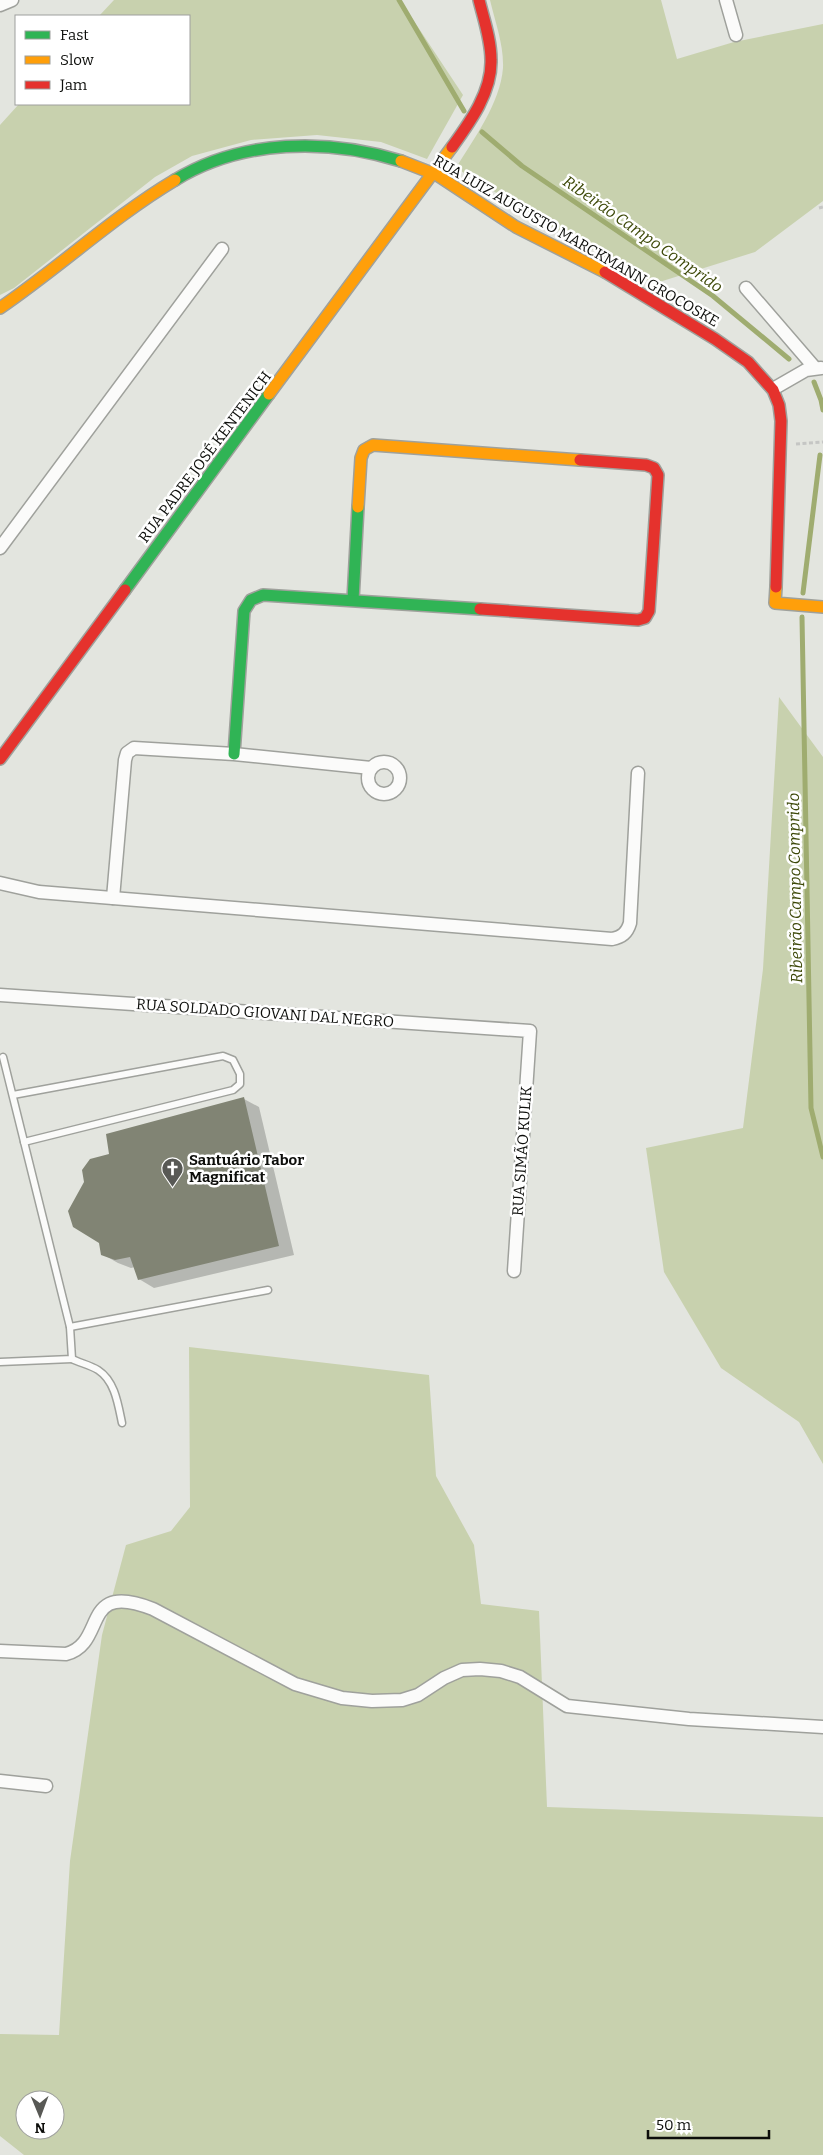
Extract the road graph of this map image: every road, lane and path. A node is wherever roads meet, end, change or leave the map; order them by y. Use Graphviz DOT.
graph roads {
  1 [pos="12,0"];
  2 [pos="479,0"];
  3 [pos="726,0"];
  4 [pos="0,5"];
  5 [pos="736,35"];
  6 [pos="434,174"];
  7 [pos="222,249"];
  8 [pos="746,288"];
  9 [pos="0,308"];
  10 [pos="819,368"];
  11 [pos="773,389"];
  12 [pos="823,442"];
  13 [pos="780,444"];
  14 [pos="0,548"];
  15 [pos="352,600"];
  16 [pos="823,606"];
  17 [pos="234,754"];
  18 [pos="0,759"];
  19 [pos="371,768"];
  20 [pos="638,773"];
  21 [pos="0,883"];
  22 [pos="113,898"];
  23 [pos="0,995"];
  24 [pos="530,1031"];
  25 [pos="3,1057"];
  26 [pos="13,1095"];
  27 [pos="24,1142"];
  28 [pos="514,1271"];
  29 [pos="268,1290"];
  30 [pos="70,1327"];
  31 [pos="72,1359"];
  32 [pos="0,1362"];
  33 [pos="122,1422"];
  34 [pos="0,1650"];
  35 [pos="823,1727"];
  36 [pos="0,1780"];
  37 [pos="46,1786"];
  1 -- 4 [label="street"];
  2 -- 6 [label="street, RUA PADRE JOSÉ KENTENICH"];
  3 -- 5 [label="street"];
  6 -- 9 [label="street, RUA LUIZ AUGUSTO MARCKMANN GROCOSKE"];
  6 -- 11 [label="street, RUA LUIZ AUGUSTO MARCKMANN GROCOSKE"];
  6 -- 18 [label="street, RUA PADRE JOSÉ KENTENICH"];
  7 -- 14 [label="street"];
  8 -- 10 [label="street"];
  10 -- 11 [label="street"];
  11 -- 13 [label="street, RUA LUIZ AUGUSTO MARCKMANN GROCOSKE"];
  12 -- 13 [label="path"];
  13 -- 16 [label="street, RUA LUIZ AUGUSTO MARCKMANN GROCOSKE"];
  15 -- 15 [label="street"];
  15 -- 17 [label="street"];
  17 -- 19 [label="street"];
  17 -- 22 [label="street"];
  20 -- 22 [label="street"];
  21 -- 22 [label="street"];
  23 -- 24 [label="street, RUA SOLDADO GIOVANI DAL NEGRO"];
  24 -- 28 [label="street, RUA SIMÃO KULIK"];
  25 -- 26 [label="lane"];
  26 -- 27 [label="lane"];
  26 -- 27 [label="lane"];
  27 -- 30 [label="lane"];
  29 -- 30 [label="lane"];
  30 -- 31 [label="lane"];
  31 -- 32 [label="lane"];
  31 -- 33 [label="lane"];
  34 -- 35 [label="street"];
  36 -- 37 [label="street"];
}
